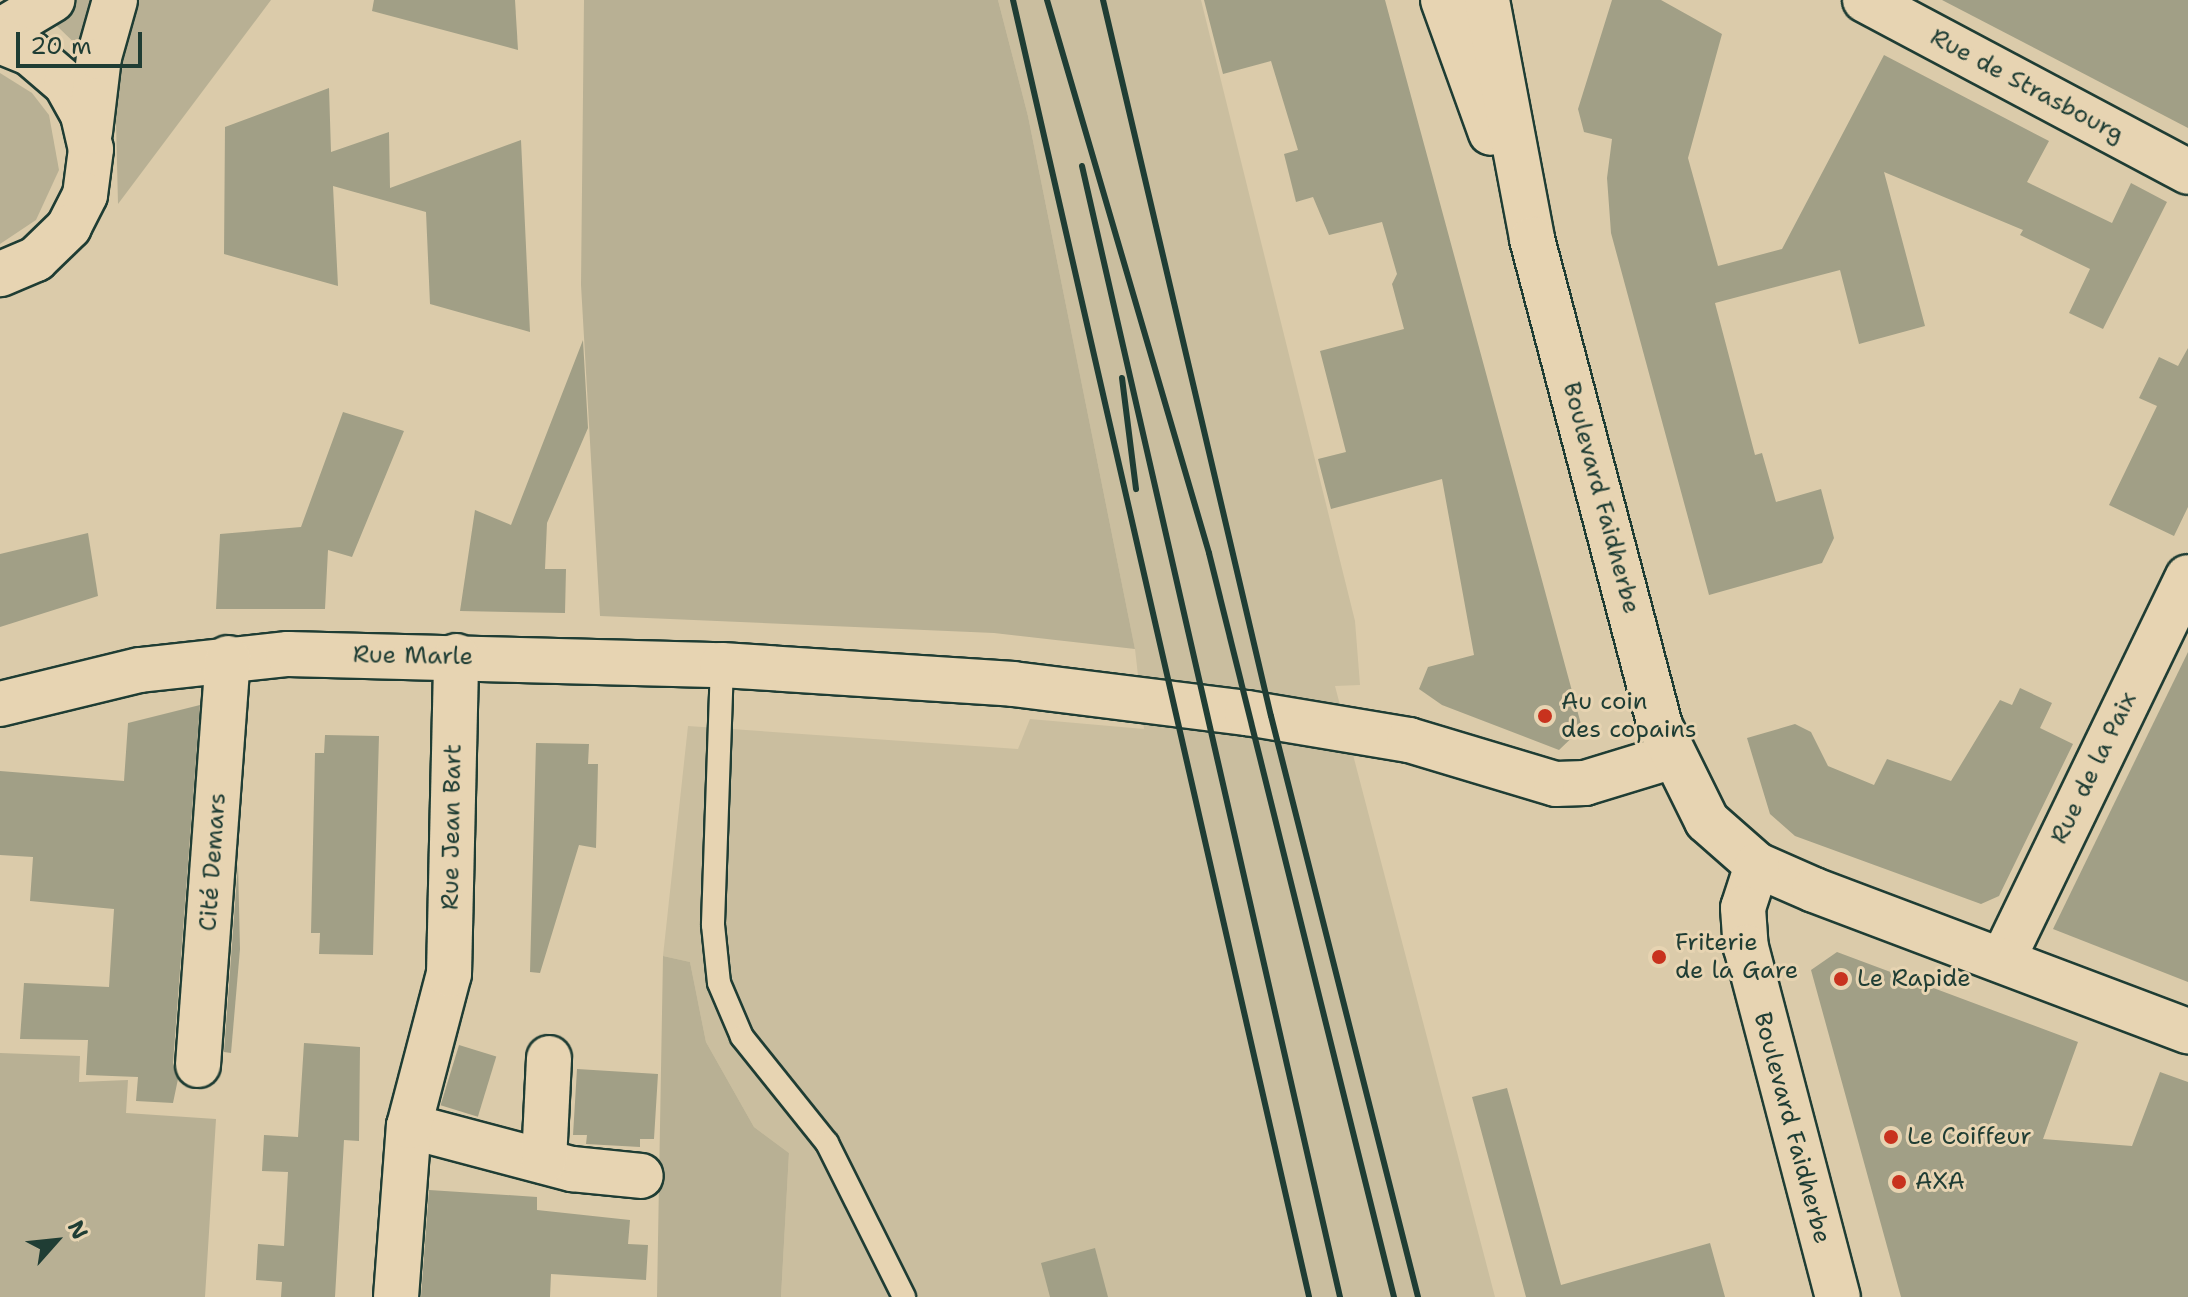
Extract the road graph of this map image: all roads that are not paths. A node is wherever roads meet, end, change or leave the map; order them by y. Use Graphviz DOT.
graph roads {
  1 [pos="52,0"];
  2 [pos="115,0"];
  3 [pos="1443,0"];
  4 [pos="1487,0"];
  5 [pos="1865,0"];
  6 [pos="0,31"];
  7 [pos="0,41"];
  8 [pos="89,138"];
  9 [pos="2188,172"];
  10 [pos="1532,239"];
  11 [pos="0,274"];
  12 [pos="2188,577"];
  13 [pos="456,656"];
  14 [pos="228,658"];
  15 [pos="722,665"];
  16 [pos="0,704"];
  17 [pos="1670,757"];
  18 [pos="1757,865"];
  19 [pos="2003,959"];
  20 [pos="2188,1031"];
  21 [pos="549,1058"];
  22 [pos="198,1065"];
  23 [pos="409,1126"];
  24 [pos="544,1161"];
  25 [pos="641,1176"];
  26 [pos="396,1297"];
  27 [pos="904,1297"];
  28 [pos="1838,1297"];
  1 -- 6 [label="street"];
  2 -- 8 [label="street"];
  3 -- 10 [label="street, Boulevard Faidherbe"];
  4 -- 10 [label="street, Boulevard Faidherbe"];
  5 -- 9 [label="street, Rue de Strasbourg"];
  7 -- 8 [label="street"];
  8 -- 11 [label="street"];
  10 -- 17 [label="street, Boulevard Faidherbe"];
  12 -- 19 [label="street, Rue de la Paix"];
  13 -- 14 [label="street, Rue Marle"];
  13 -- 15 [label="street, Rue Marle"];
  13 -- 23 [label="street, Rue Jean Bart"];
  14 -- 16 [label="street, Rue Marle"];
  14 -- 22 [label="street, Cité Demars"];
  15 -- 17 [label="street, Rue Marle"];
  15 -- 27 [label="lane"];
  17 -- 18 [label="street, Boulevard Faidherbe"];
  18 -- 19 [label="street"];
  18 -- 28 [label="street, Boulevard Faidherbe"];
  19 -- 20 [label="street"];
  21 -- 24 [label="street"];
  23 -- 24 [label="street"];
  23 -- 26 [label="street, Rue Jean Bart"];
  24 -- 25 [label="street"];
}
